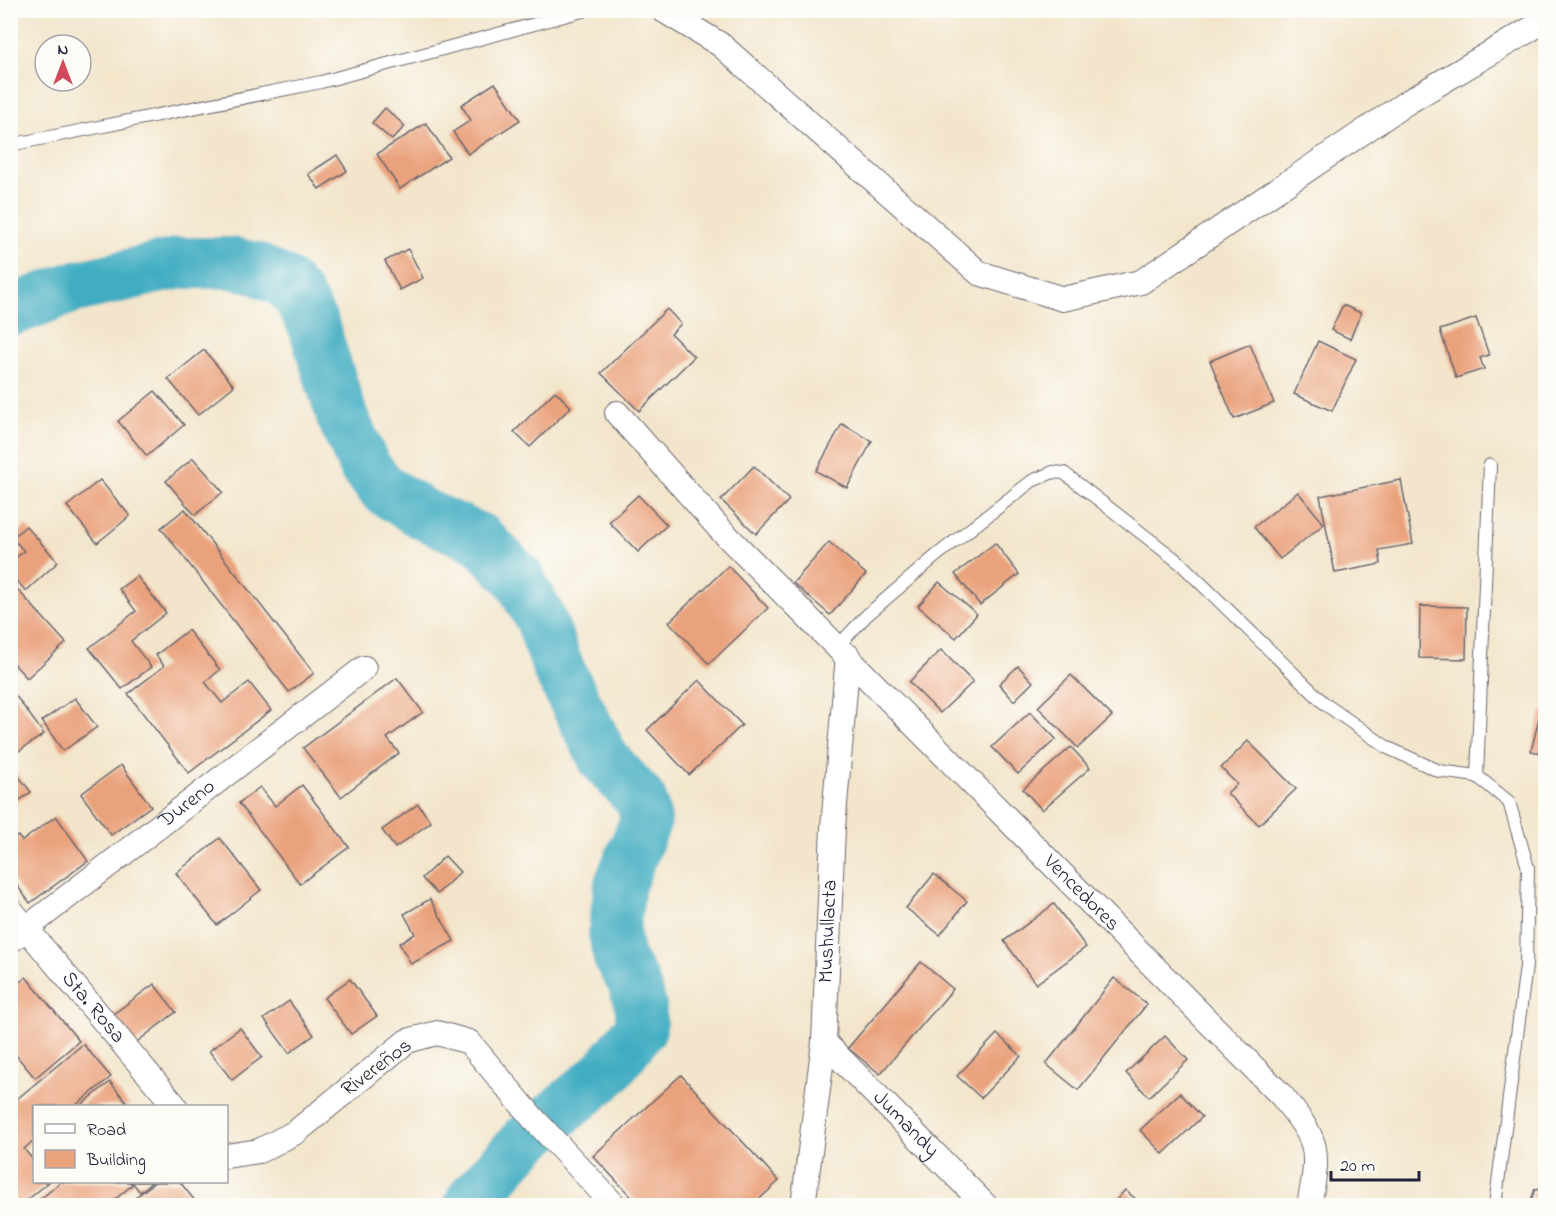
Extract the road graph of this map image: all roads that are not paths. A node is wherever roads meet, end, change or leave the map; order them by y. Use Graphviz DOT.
graph roads {
  1 [pos="586,10"];
  2 [pos="663,10"];
  3 [pos="1545,20"];
  4 [pos="10,145"];
  5 [pos="617,414"];
  6 [pos="1490,465"];
  7 [pos="842,652"];
  8 [pos="364,668"];
  9 [pos="1477,776"];
  10 [pos="10,909"];
  11 [pos="18,935"];
  12 [pos="824,1042"];
  13 [pos="173,1105"];
  14 [pos="228,1156"];
  15 [pos="615,1206"];
  16 [pos="803,1206"];
  17 [pos="986,1206"];
  18 [pos="1309,1206"];
  19 [pos="1496,1206"];
  1 -- 4 [label="lane"];
  2 -- 3 [label="street"];
  5 -- 7 [label="street, Vencedores"];
  6 -- 9 [label="lane"];
  7 -- 9 [label="lane"];
  7 -- 12 [label="street, Mushullacta"];
  7 -- 18 [label="street, Vencedores"];
  8 -- 11 [label="street, Dureno"];
  9 -- 19 [label="lane"];
  10 -- 11 [label="street, Sta. Rosa"];
  11 -- 13 [label="street, Sta. Rosa"];
  12 -- 16 [label="street, Mushullacta"];
  12 -- 17 [label="street, Jumandy"];
  14 -- 15 [label="street, Rivereños"];
}
